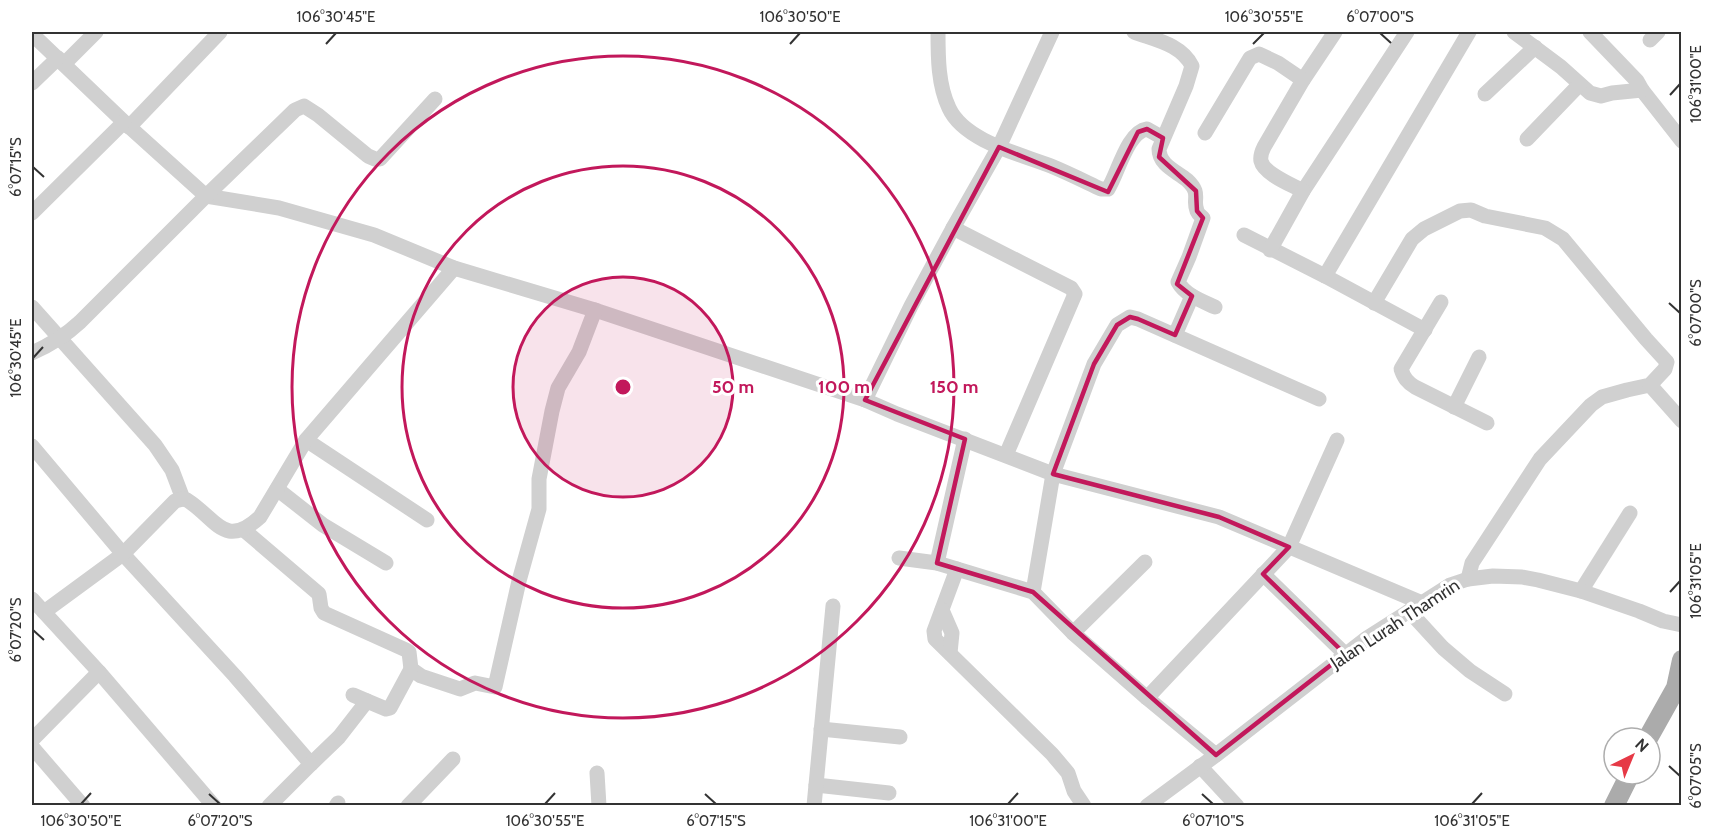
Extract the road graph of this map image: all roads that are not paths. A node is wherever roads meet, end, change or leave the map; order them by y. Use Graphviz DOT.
graph roads {
  1 [pos="96,32"];
  2 [pos="220,32"];
  3 [pos="938,32"];
  4 [pos="1052,32"];
  5 [pos="1134,32"];
  6 [pos="1335,32"];
  7 [pos="1407,32"];
  8 [pos="1469,32"];
  9 [pos="1514,32"];
  10 [pos="1590,32"];
  11 [pos="32,34"];
  12 [pos="1535,47"];
  13 [pos="61,61"];
  14 [pos="1303,80"];
  15 [pos="32,83"];
  16 [pos="1579,85"];
  17 [pos="1642,90"];
  18 [pos="1485,94"];
  19 [pos="435,99"];
  20 [pos="127,124"];
  21 [pos="1205,133"];
  22 [pos="1163,138"];
  23 [pos="1527,139"];
  24 [pos="1682,141"];
  25 [pos="999,147"];
  26 [pos="1303,192"];
  27 [pos="206,196"];
  28 [pos="32,213"];
  29 [pos="953,228"];
  30 [pos="1244,235"];
  31 [pos="1270,250"];
  32 [pos="454,268"];
  33 [pos="1325,276"];
  34 [pos="1192,296"];
  35 [pos="1441,302"];
  36 [pos="1374,303"];
  37 [pos="32,307"];
  38 [pos="1215,307"];
  39 [pos="595,310"];
  40 [pos="1425,330"];
  41 [pos="1175,335"];
  42 [pos="59,339"];
  43 [pos="32,353"];
  44 [pos="1479,357"];
  45 [pos="1650,385"];
  46 [pos="1319,399"];
  47 [pos="865,400"];
  48 [pos="1454,407"];
  49 [pos="1682,422"];
  50 [pos="1487,423"];
  51 [pos="306,440"];
  52 [pos="965,440"];
  53 [pos="1337,440"];
  54 [pos="32,446"];
  55 [pos="1006,455"];
  56 [pos="1053,474"];
  57 [pos="277,489"];
  58 [pos="183,499"];
  59 [pos="1630,513"];
  60 [pos="427,520"];
  61 [pos="244,530"];
  62 [pos="1289,547"];
  63 [pos="123,554"];
  64 [pos="899,558"];
  65 [pos="1145,562"];
  66 [pos="386,563"];
  67 [pos="937,563"];
  68 [pos="957,569"];
  69 [pos="1263,574"];
  70 [pos="1468,579"];
  71 [pos="1581,591"];
  72 [pos="1033,592"];
  73 [pos="32,599"];
  74 [pos="833,606"];
  75 [pos="1416,607"];
  76 [pos="44,612"];
  77 [pos="1682,625"];
  78 [pos="1073,633"];
  79 [pos="1345,654"];
  80 [pos="1682,660"];
  81 [pos="411,669"];
  82 [pos="99,672"];
  83 [pos="1505,694"];
  84 [pos="1147,698"];
  85 [pos="1655,726"];
  86 [pos="821,729"];
  87 [pos="900,737"];
  88 [pos="32,740"];
  89 [pos="32,747"];
  90 [pos="1216,755"];
  91 [pos="453,759"];
  92 [pos="311,764"];
  93 [pos="1200,766"];
  94 [pos="597,773"];
  95 [pos="816,786"];
  96 [pos="1624,786"];
  97 [pos="890,793"];
  98 [pos="83,806"];
  99 [pos="214,806"];
  100 [pos="269,806"];
  101 [pos="408,806"];
  102 [pos="599,806"];
  103 [pos="814,806"];
  104 [pos="1084,806"];
  105 [pos="1148,806"];
  106 [pos="1237,806"];
  107 [pos="1614,806"];
  1 -- 13 [label="street"];
  2 -- 20 [label="street"];
  3 -- 25 [label="street"];
  4 -- 25 [label="street"];
  5 -- 22 [label="street"];
  6 -- 14 [label="street"];
  7 -- 26 [label="street"];
  8 -- 33 [label="street"];
  9 -- 12 [label="street"];
  10 -- 17 [label="street"];
  11 -- 13 [label="street"];
  12 -- 16 [label="street"];
  12 -- 18 [label="street"];
  13 -- 15 [label="street"];
  13 -- 20 [label="street"];
  14 -- 21 [label="street"];
  14 -- 26 [label="street"];
  16 -- 17 [label="street"];
  16 -- 23 [label="street"];
  17 -- 24 [label="street"];
  19 -- 27 [label="street"];
  20 -- 27 [label="street"];
  20 -- 28 [label="street"];
  22 -- 25 [label="street"];
  22 -- 34 [label="street"];
  25 -- 29 [label="street"];
  26 -- 31 [label="street"];
  27 -- 32 [label="street"];
  27 -- 42 [label="street"];
  29 -- 47 [label="street"];
  29 -- 55 [label="street"];
  30 -- 31 [label="street"];
  31 -- 33 [label="street"];
  32 -- 39 [label="street"];
  32 -- 51 [label="street"];
  33 -- 36 [label="street"];
  34 -- 38 [label="street"];
  34 -- 41 [label="street"];
  35 -- 40 [label="street"];
  36 -- 40 [label="street"];
  36 -- 45 [label="street"];
  37 -- 42 [label="street"];
  39 -- 47 [label="street"];
  39 -- 81 [label="street"];
  40 -- 48 [label="street"];
  41 -- 46 [label="street"];
  41 -- 56 [label="street"];
  42 -- 43 [label="street"];
  42 -- 58 [label="street"];
  44 -- 48 [label="street"];
  45 -- 49 [label="street"];
  45 -- 70 [label="street"];
  47 -- 52 [label="street"];
  48 -- 50 [label="street"];
  51 -- 57 [label="street"];
  51 -- 60 [label="street"];
  52 -- 55 [label="street"];
  52 -- 67 [label="street"];
  53 -- 62 [label="street"];
  54 -- 63 [label="street"];
  55 -- 56 [label="street"];
  56 -- 62 [label="street"];
  56 -- 72 [label="street"];
  57 -- 61 [label="street"];
  57 -- 66 [label="street"];
  58 -- 61 [label="street"];
  58 -- 63 [label="street"];
  59 -- 71 [label="street"];
  61 -- 81 [label="street"];
  62 -- 69 [label="street"];
  62 -- 75 [label="street"];
  63 -- 76 [label="street"];
  63 -- 92 [label="street"];
  64 -- 67 [label="street"];
  65 -- 78 [label="street"];
  67 -- 68 [label="street"];
  68 -- 72 [label="street"];
  68 -- 104 [label="street"];
  69 -- 79 [label="street"];
  69 -- 84 [label="street"];
  70 -- 71 [label="street, Jalan Lurah Thamrin"];
  70 -- 75 [label="street, Jalan Lurah Thamrin"];
  71 -- 77 [label="street, Jalan Lurah Thamrin"];
  72 -- 78 [label="street"];
  73 -- 76 [label="street"];
  74 -- 86 [label="street"];
  75 -- 79 [label="street, Jalan Lurah Thamrin"];
  75 -- 83 [label="street"];
  76 -- 82 [label="street"];
  78 -- 84 [label="street"];
  79 -- 90 [label="street, Jalan Lurah Thamrin"];
  80 -- 85 [label="main road"];
  81 -- 92 [label="street"];
  82 -- 88 [label="street"];
  82 -- 99 [label="street"];
  84 -- 90 [label="street"];
  86 -- 87 [label="street"];
  86 -- 95 [label="street"];
  89 -- 98 [label="street"];
  90 -- 93 [label="street, Jalan Lurah Thamrin"];
  91 -- 101 [label="street"];
  92 -- 100 [label="street"];
  93 -- 105 [label="street, Jalan Lurah Thamrin"];
  93 -- 106 [label="street"];
  94 -- 102 [label="street"];
  95 -- 97 [label="street"];
  95 -- 103 [label="street"];
  96 -- 107 [label="main road"];
}
